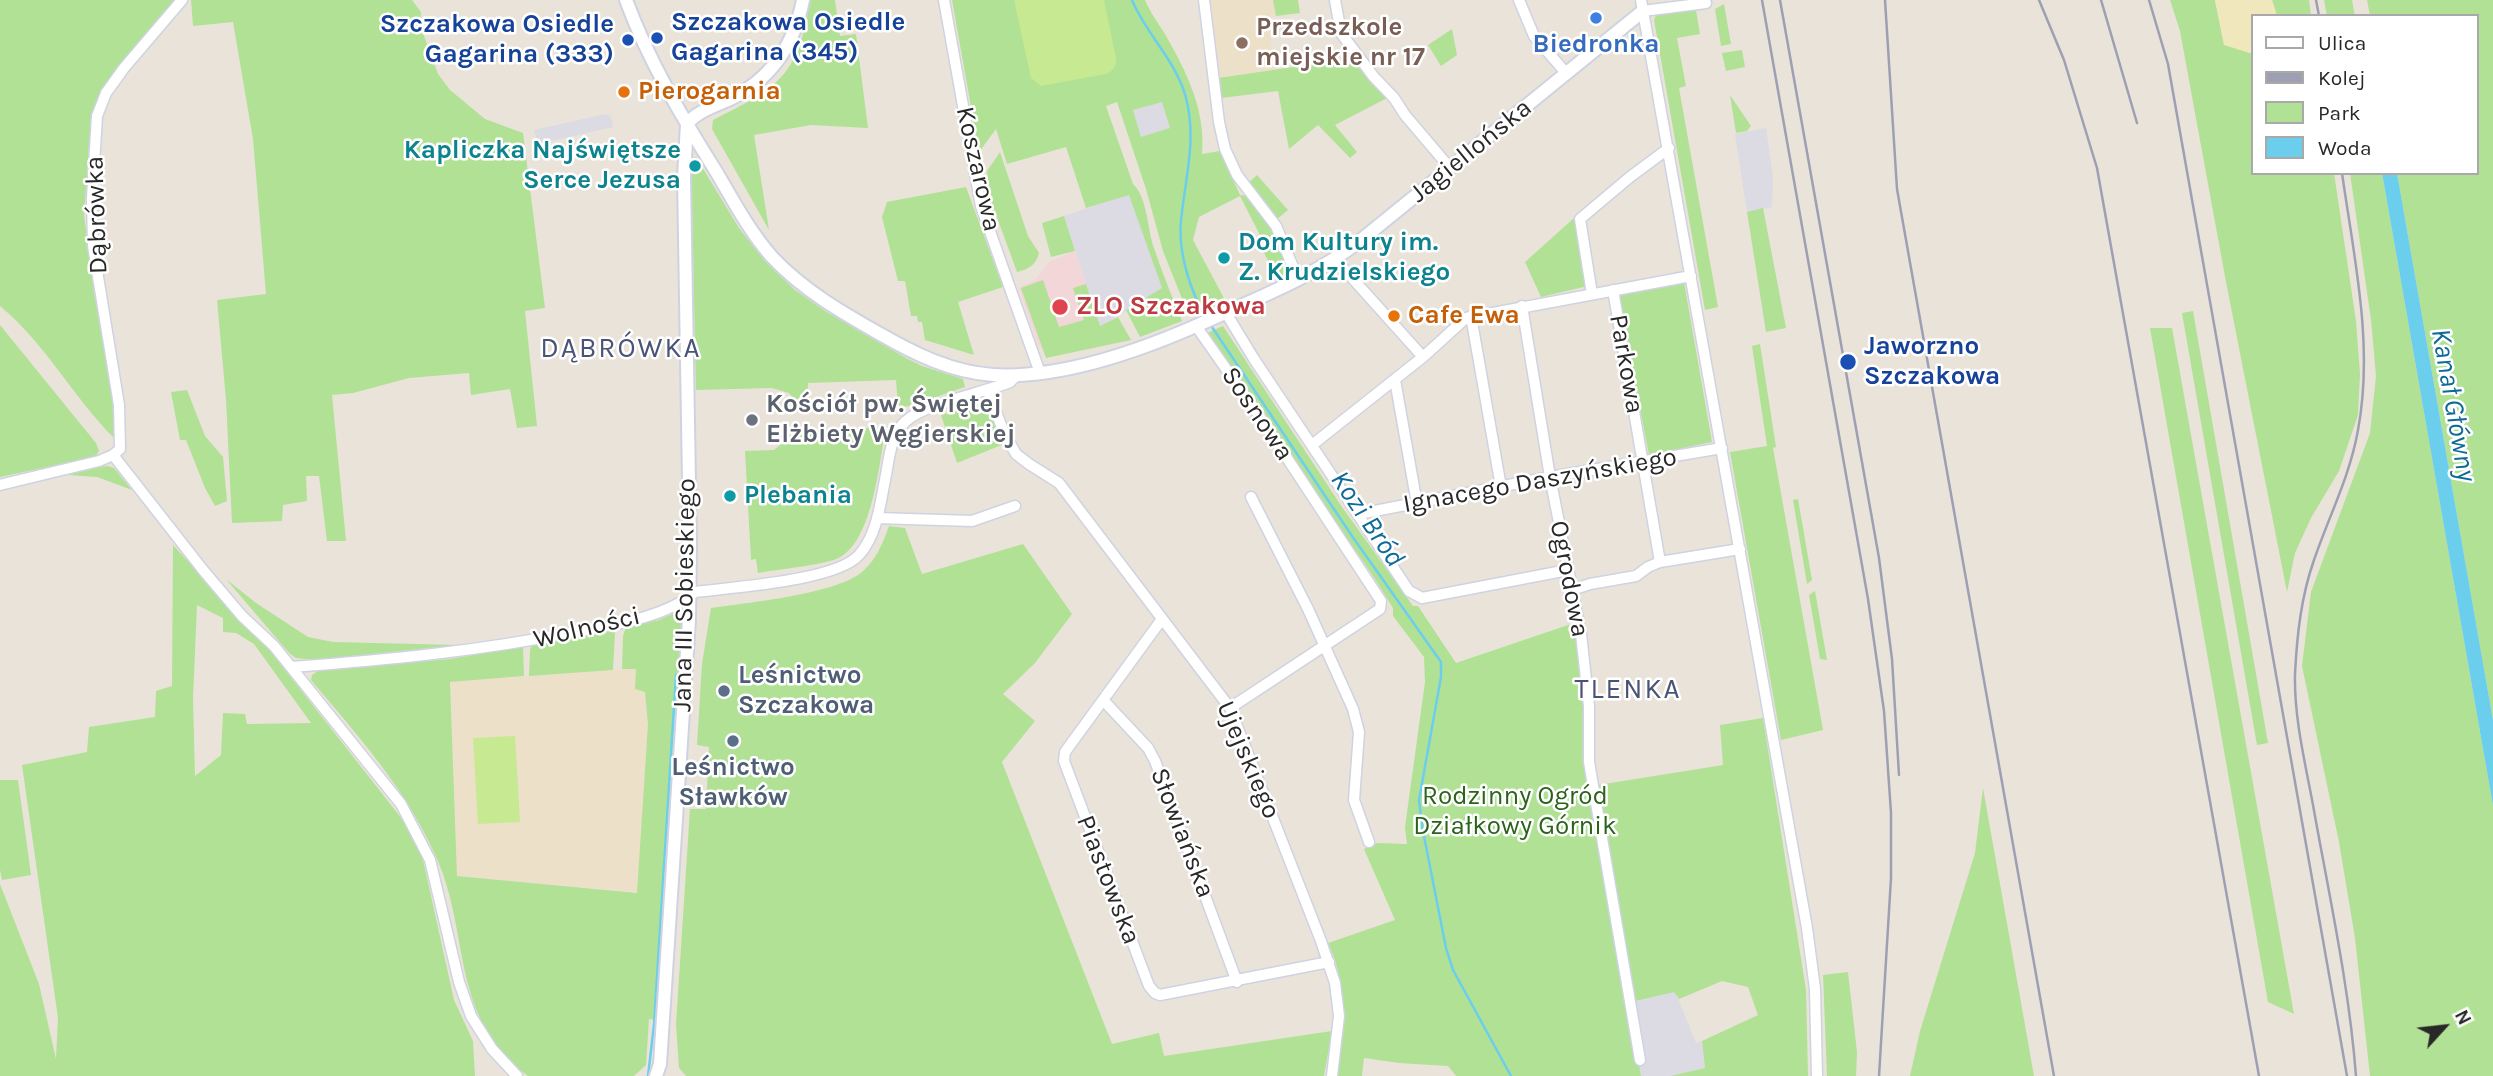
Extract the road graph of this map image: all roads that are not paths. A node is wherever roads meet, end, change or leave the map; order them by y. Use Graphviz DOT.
graph roads {
  1 [pos="182,0"];
  2 [pos="626,0"];
  3 [pos="803,0"];
  4 [pos="944,0"];
  5 [pos="1205,0"];
  6 [pos="1335,0"];
  7 [pos="1519,0"];
  8 [pos="1655,0"];
  9 [pos="1706,3"];
  10 [pos="1642,5"];
  11 [pos="1566,73"];
  12 [pos="687,124"];
  13 [pos="1669,148"];
  14 [pos="1450,168"];
  15 [pos="1335,259"];
  16 [pos="1690,276"];
  17 [pos="1298,279"];
  18 [pos="1613,290"];
  19 [pos="1592,294"];
  20 [pos="1522,306"];
  21 [pos="1224,314"];
  22 [pos="1471,316"];
  23 [pos="1198,326"];
  24 [pos="1423,357"];
  25 [pos="973,372"];
  26 [pos="1040,373"];
  27 [pos="1017,375"];
  28 [pos="1395,380"];
  29 [pos="984,392"];
  30 [pos="1312,444"];
  31 [pos="1722,449"];
  32 [pos="113,455"];
  33 [pos="1643,462"];
  34 [pos="1550,477"];
  35 [pos="0,485"];
  36 [pos="1501,487"];
  37 [pos="1251,497"];
  38 [pos="1417,504"];
  39 [pos="1015,506"];
  40 [pos="1359,514"];
  41 [pos="877,518"];
  42 [pos="1740,549"];
  43 [pos="1660,562"];
  44 [pos="1570,580"];
  45 [pos="689,597"];
  46 [pos="1162,619"];
  47 [pos="1324,646"];
  48 [pos="291,667"];
  49 [pos="1103,700"];
  50 [pos="1230,709"];
  51 [pos="1369,842"];
  52 [pos="1329,962"];
  53 [pos="1237,982"];
  54 [pos="1640,1060"];
  55 [pos="660,1072"];
  56 [pos="517,1076"];
  57 [pos="1332,1076"];
  58 [pos="1816,1076"];
  1 -- 32 [label="street, Dąbrówka"];
  2 -- 12 [label="street, Jagiellońska"];
  3 -- 12 [label="street"];
  4 -- 26 [label="street, Koszarowa"];
  5 -- 17 [label="street"];
  6 -- 14 [label="street"];
  7 -- 11 [label="street"];
  8 -- 10 [label="street"];
  9 -- 10 [label="street"];
  10 -- 11 [label="street, Jagiellońska"];
  10 -- 13 [label="street"];
  11 -- 14 [label="street, Jagiellońska"];
  12 -- 25 [label="street, Jagiellońska"];
  12 -- 45 [label="street, Jana III Sobieskiego"];
  13 -- 16 [label="street"];
  13 -- 19 [label="street"];
  14 -- 15 [label="street, Jagiellońska"];
  15 -- 17 [label="street, Jagiellońska"];
  15 -- 24 [label="street"];
  16 -- 18 [label="street"];
  16 -- 31 [label="street"];
  17 -- 21 [label="street, Jagiellońska"];
  18 -- 19 [label="street"];
  18 -- 33 [label="street, Parkowa"];
  19 -- 20 [label="street"];
  20 -- 22 [label="street"];
  20 -- 34 [label="street, Ogrodowa"];
  21 -- 23 [label="street, Jagiellońska"];
  21 -- 30 [label="street"];
  22 -- 24 [label="street"];
  22 -- 36 [label="street"];
  23 -- 26 [label="street, Jagiellońska"];
  23 -- 47 [label="street, Sosnowa"];
  24 -- 28 [label="street"];
  25 -- 27 [label="street, Jagiellońska"];
  25 -- 29 [label="street, Ujejskiego"];
  26 -- 27 [label="street, Jagiellońska"];
  27 -- 29 [label="street, Wolności"];
  28 -- 30 [label="street"];
  28 -- 38 [label="street"];
  29 -- 41 [label="street, Wolności"];
  29 -- 46 [label="street, Ujejskiego"];
  30 -- 40 [label="street"];
  31 -- 33 [label="street, Ignacego Daszyńskiego"];
  31 -- 42 [label="street"];
  32 -- 35 [label="street"];
  32 -- 48 [label="street"];
  33 -- 34 [label="street, Ignacego Daszyńskiego"];
  33 -- 43 [label="street, Parkowa"];
  34 -- 36 [label="street, Ignacego Daszyńskiego"];
  34 -- 44 [label="street, Ogrodowa"];
  36 -- 38 [label="street, Ignacego Daszyńskiego"];
  37 -- 47 [label="street"];
  38 -- 40 [label="street, Ignacego Daszyńskiego"];
  39 -- 41 [label="street"];
  40 -- 44 [label="street"];
  41 -- 45 [label="street, Wolności"];
  42 -- 43 [label="street"];
  42 -- 58 [label="street"];
  43 -- 44 [label="street"];
  44 -- 54 [label="street, Ogrodowa"];
  45 -- 48 [label="street, Wolności"];
  45 -- 55 [label="street, Jana III Sobieskiego"];
  46 -- 49 [label="street, Piastowska"];
  46 -- 50 [label="street, Ujejskiego"];
  47 -- 50 [label="street"];
  47 -- 51 [label="street"];
  48 -- 56 [label="street"];
  49 -- 53 [label="street, Słowiańska"];
  49 -- 53 [label="street, Piastowska"];
  50 -- 52 [label="street, Ujejskiego"];
  52 -- 53 [label="street, Piastowska"];
  52 -- 57 [label="street, Ujejskiego"];
}
